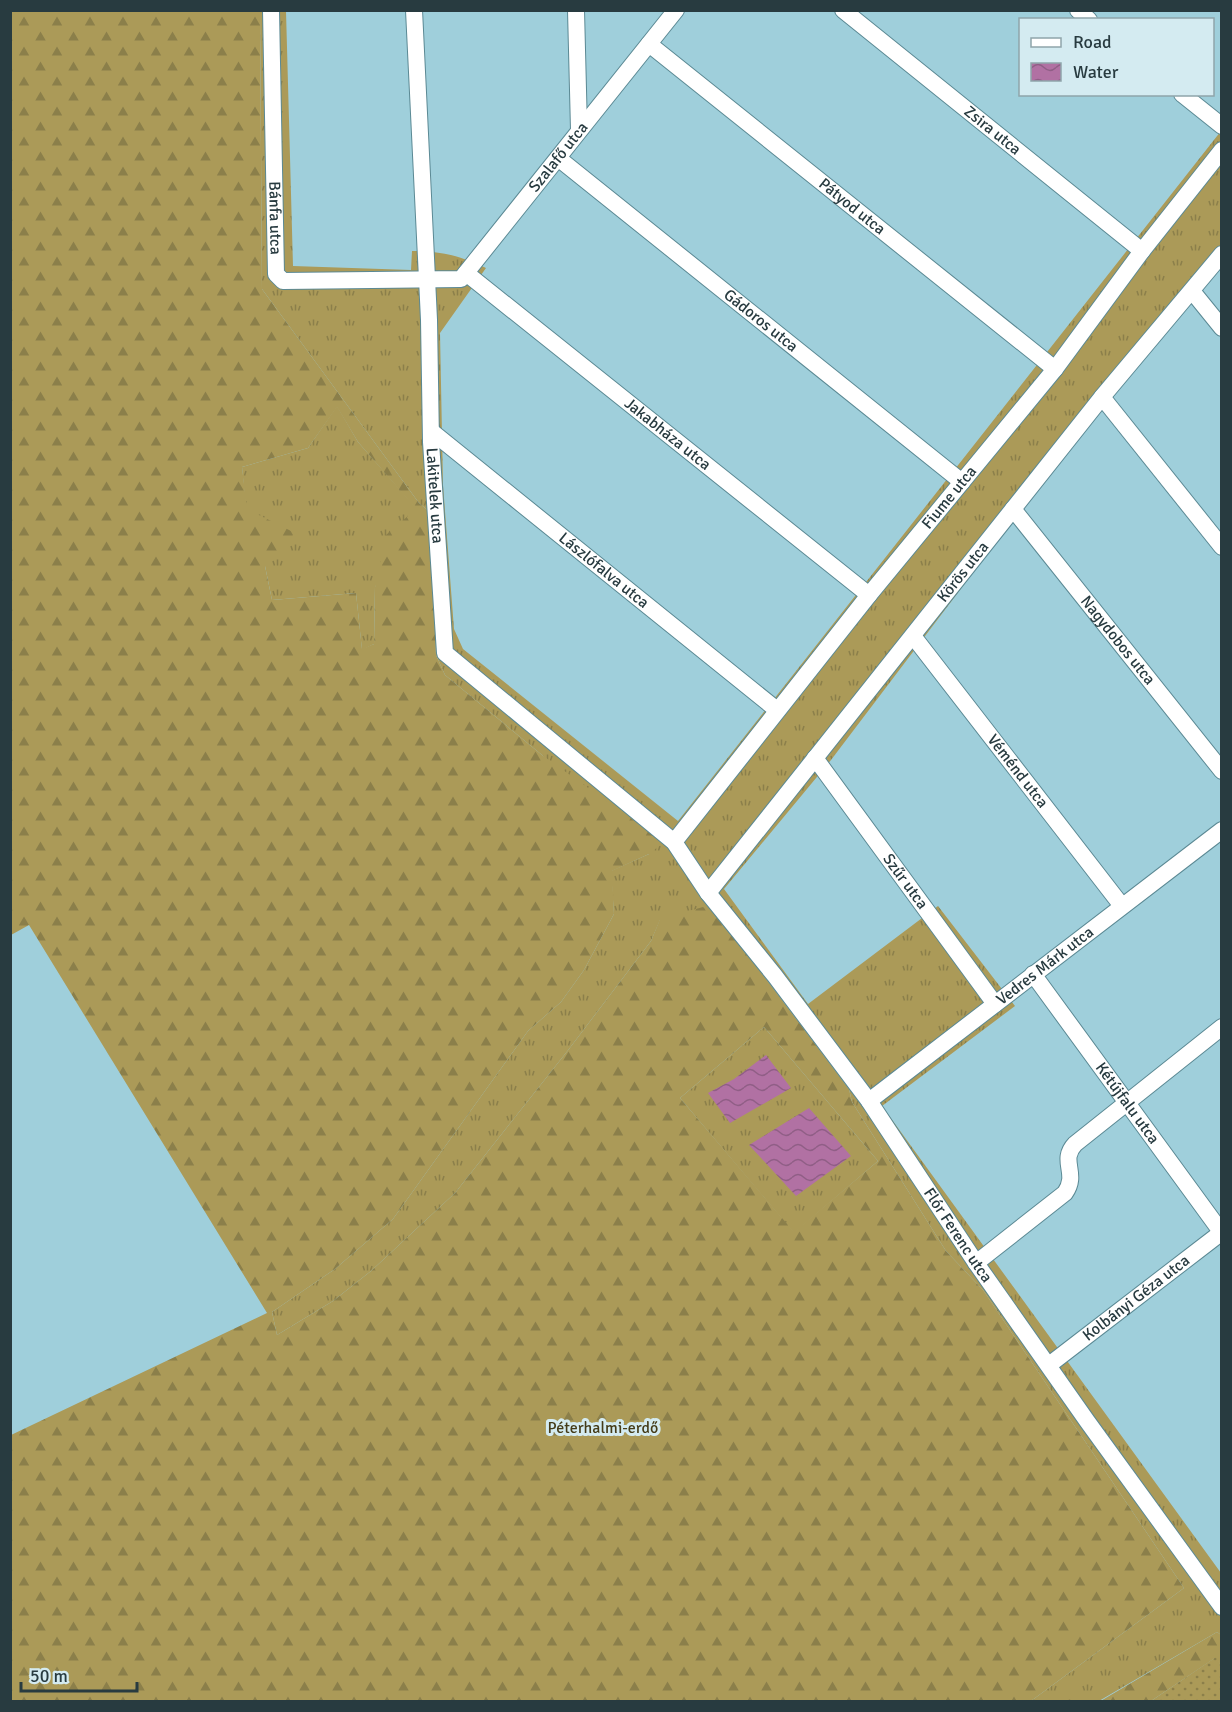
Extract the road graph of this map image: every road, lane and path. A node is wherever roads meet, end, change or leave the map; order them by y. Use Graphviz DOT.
graph roads {
  1 [pos="271,10"];
  2 [pos="414,10"];
  3 [pos="576,10"];
  4 [pos="676,10"];
  5 [pos="843,10"];
  6 [pos="650,44"];
  7 [pos="1184,96"];
  8 [pos="1221,126"];
  9 [pos="579,130"];
  10 [pos="1221,150"];
  11 [pos="558,158"];
  12 [pos="1142,251"];
  13 [pos="1221,254"];
  14 [pos="466,273"];
  15 [pos="427,280"];
  16 [pos="1192,291"];
  17 [pos="1221,328"];
  18 [pos="1055,369"];
  19 [pos="1102,398"];
  20 [pos="431,431"];
  21 [pos="962,482"];
  22 [pos="1013,509"];
  23 [pos="1221,547"];
  24 [pos="869,595"];
  25 [pos="913,636"];
  26 [pos="777,710"];
  27 [pos="815,758"];
  28 [pos="1221,771"];
  29 [pos="1221,830"];
  30 [pos="674,842"];
  31 [pos="691,868"];
  32 [pos="708,893"];
  33 [pos="1122,906"];
  34 [pos="1034,974"];
  35 [pos="995,1004"];
  36 [pos="1221,1027"];
  37 [pos="869,1101"];
  38 [pos="1127,1103"];
  39 [pos="1221,1232"];
  40 [pos="976,1263"];
  41 [pos="1049,1365"];
  42 [pos="1221,1606"];
  1 -- 15 [label="street, Bánfa utca"];
  2 -- 15 [label="street, Lakitelek utca"];
  3 -- 9 [label="street"];
  4 -- 6 [label="street, Szalafő utca"];
  5 -- 12 [label="street, Zsira utca"];
  6 -- 9 [label="street, Szalafő utca"];
  6 -- 18 [label="street, Pátyod utca"];
  7 -- 8 [label="street"];
  9 -- 11 [label="street, Szalafő utca"];
  10 -- 12 [label="street, Fiume utca"];
  11 -- 14 [label="street, Szalafő utca"];
  11 -- 21 [label="street, Gádoros utca"];
  12 -- 18 [label="street, Fiume utca"];
  13 -- 16 [label="street, Körös utca"];
  14 -- 15 [label="street"];
  14 -- 24 [label="street, Jakabháza utca"];
  15 -- 20 [label="street, Lakitelek utca"];
  16 -- 17 [label="street"];
  16 -- 19 [label="street, Körös utca"];
  18 -- 21 [label="street, Fiume utca"];
  19 -- 22 [label="street, Körös utca"];
  19 -- 23 [label="street"];
  20 -- 26 [label="street, Lászlófalva utca"];
  20 -- 30 [label="street, Lakitelek utca"];
  21 -- 24 [label="street, Fiume utca"];
  22 -- 25 [label="street, Körös utca"];
  22 -- 28 [label="street, Nagydobos utca"];
  24 -- 26 [label="street, Fiume utca"];
  25 -- 27 [label="street, Körös utca"];
  25 -- 33 [label="street, Véménd utca"];
  26 -- 30 [label="street, Fiume utca"];
  27 -- 32 [label="street, Körös utca"];
  27 -- 35 [label="street, Szűr utca"];
  29 -- 33 [label="street, Vedres Márk utca"];
  30 -- 31 [label="street, Lakitelek utca"];
  31 -- 32 [label="street, Flór Ferenc utca"];
  32 -- 37 [label="street, Flór Ferenc utca"];
  33 -- 34 [label="street, Vedres Márk utca"];
  34 -- 35 [label="street, Vedres Márk utca"];
  34 -- 38 [label="street, Kétújfalu utca"];
  35 -- 37 [label="street, Vedres Márk utca"];
  36 -- 38 [label="street"];
  37 -- 40 [label="street, Flór Ferenc utca"];
  38 -- 39 [label="street, Kétújfalu utca"];
  38 -- 40 [label="street"];
  39 -- 41 [label="street, Kolbányi Géza utca"];
  40 -- 41 [label="street, Flór Ferenc utca"];
  41 -- 42 [label="street, Flór Ferenc utca"];
}
